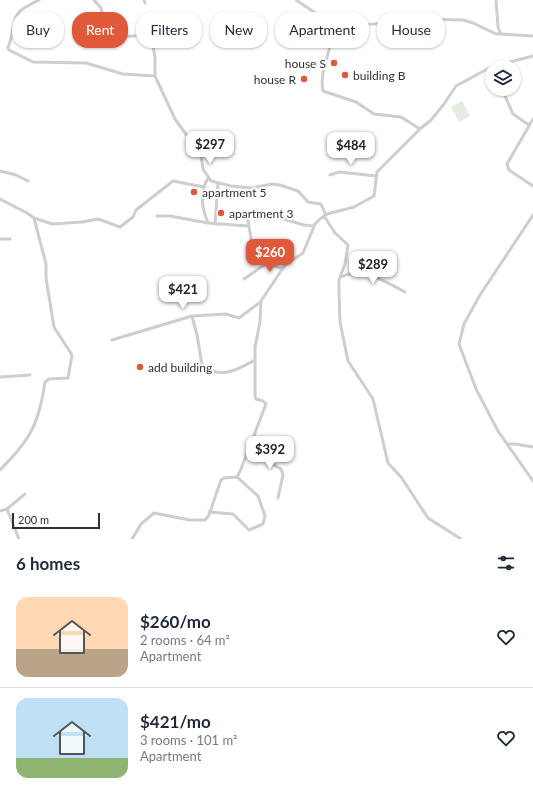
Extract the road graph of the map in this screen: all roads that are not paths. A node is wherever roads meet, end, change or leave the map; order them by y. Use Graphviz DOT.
graph roads {
  1 [pos="39,0"];
  2 [pos="94,0"];
  3 [pos="296,0"];
  4 [pos="496,0"];
  5 [pos="314,12"];
  6 [pos="369,24"];
  7 [pos="501,34"];
  8 [pos="533,36"];
  9 [pos="329,48"];
  10 [pos="533,56"];
  11 [pos="519,60"];
  12 [pos="485,71"];
  13 [pos="155,76"];
  14 [pos="505,96"];
  15 [pos="533,119"];
  16 [pos="529,125"];
  17 [pos="420,129"];
  18 [pos="0,171"];
  19 [pos="330,174"];
  20 [pos="376,176"];
  21 [pos="208,178"];
  22 [pos="28,181"];
  23 [pos="218,184"];
  24 [pos="533,186"];
  25 [pos="204,187"];
  26 [pos="0,198"];
  27 [pos="325,215"];
  28 [pos="533,215"];
  29 [pos="157,216"];
  30 [pos="34,218"];
  31 [pos="208,223"];
  32 [pos="216,224"];
  33 [pos="248,226"];
  34 [pos="314,226"];
  35 [pos="0,239"];
  36 [pos="10,239"];
  37 [pos="249,258"];
  38 [pos="283,269"];
  39 [pos="341,276"];
  40 [pos="244,278"];
  41 [pos="405,292"];
  42 [pos="259,303"];
  43 [pos="192,316"];
  44 [pos="112,340"];
  45 [pos="255,360"];
  46 [pos="30,375"];
  47 [pos="0,377"];
  48 [pos="507,444"];
  49 [pos="533,447"];
  50 [pos="249,450"];
  51 [pos="0,470"];
  52 [pos="237,477"];
  53 [pos="533,481"];
  54 [pos="25,494"];
  55 [pos="278,498"];
  56 [pos="7,509"];
  57 [pos="0,511"];
  58 [pos="210,512"];
  59 [pos="20,539"];
  60 [pos="132,539"];
  61 [pos="461,539"];
  1 -- 13 [label="street"];
  2 -- 13 [label="street"];
  3 -- 5 [label="street"];
  4 -- 7 [label="street"];
  6 -- 7 [label="street"];
  7 -- 8 [label="street"];
  9 -- 17 [label="street"];
  10 -- 11 [label="street"];
  12 -- 17 [label="street"];
  13 -- 21 [label="street"];
  14 -- 16 [label="street"];
  15 -- 16 [label="street"];
  16 -- 24 [label="street"];
  17 -- 20 [label="street"];
  18 -- 22 [label="street"];
  19 -- 20 [label="street"];
  20 -- 27 [label="street"];
  21 -- 23 [label="street"];
  21 -- 25 [label="street"];
  23 -- 27 [label="street"];
  23 -- 32 [label="street"];
  25 -- 30 [label="street"];
  25 -- 31 [label="street"];
  26 -- 30 [label="street"];
  27 -- 34 [label="street"];
  27 -- 39 [label="street"];
  28 -- 48 [label="street"];
  29 -- 31 [label="street"];
  30 -- 51 [label="street"];
  31 -- 32 [label="street"];
  32 -- 33 [label="street"];
  33 -- 34 [label="street"];
  33 -- 37 [label="street"];
  34 -- 38 [label="street"];
  35 -- 36 [label="street"];
  38 -- 40 [label="street"];
  38 -- 42 [label="street"];
  39 -- 41 [label="street"];
  39 -- 61 [label="street"];
  42 -- 43 [label="street"];
  42 -- 45 [label="street"];
  43 -- 44 [label="street"];
  43 -- 45 [label="street"];
  45 -- 50 [label="street"];
  46 -- 47 [label="street"];
  48 -- 49 [label="street"];
  48 -- 53 [label="street"];
  50 -- 52 [label="street"];
  50 -- 55 [label="street"];
  52 -- 58 [label="street"];
  52 -- 58 [label="street"];
  54 -- 56 [label="street"];
  56 -- 57 [label="street"];
  56 -- 59 [label="street"];
  58 -- 60 [label="street"];
}
